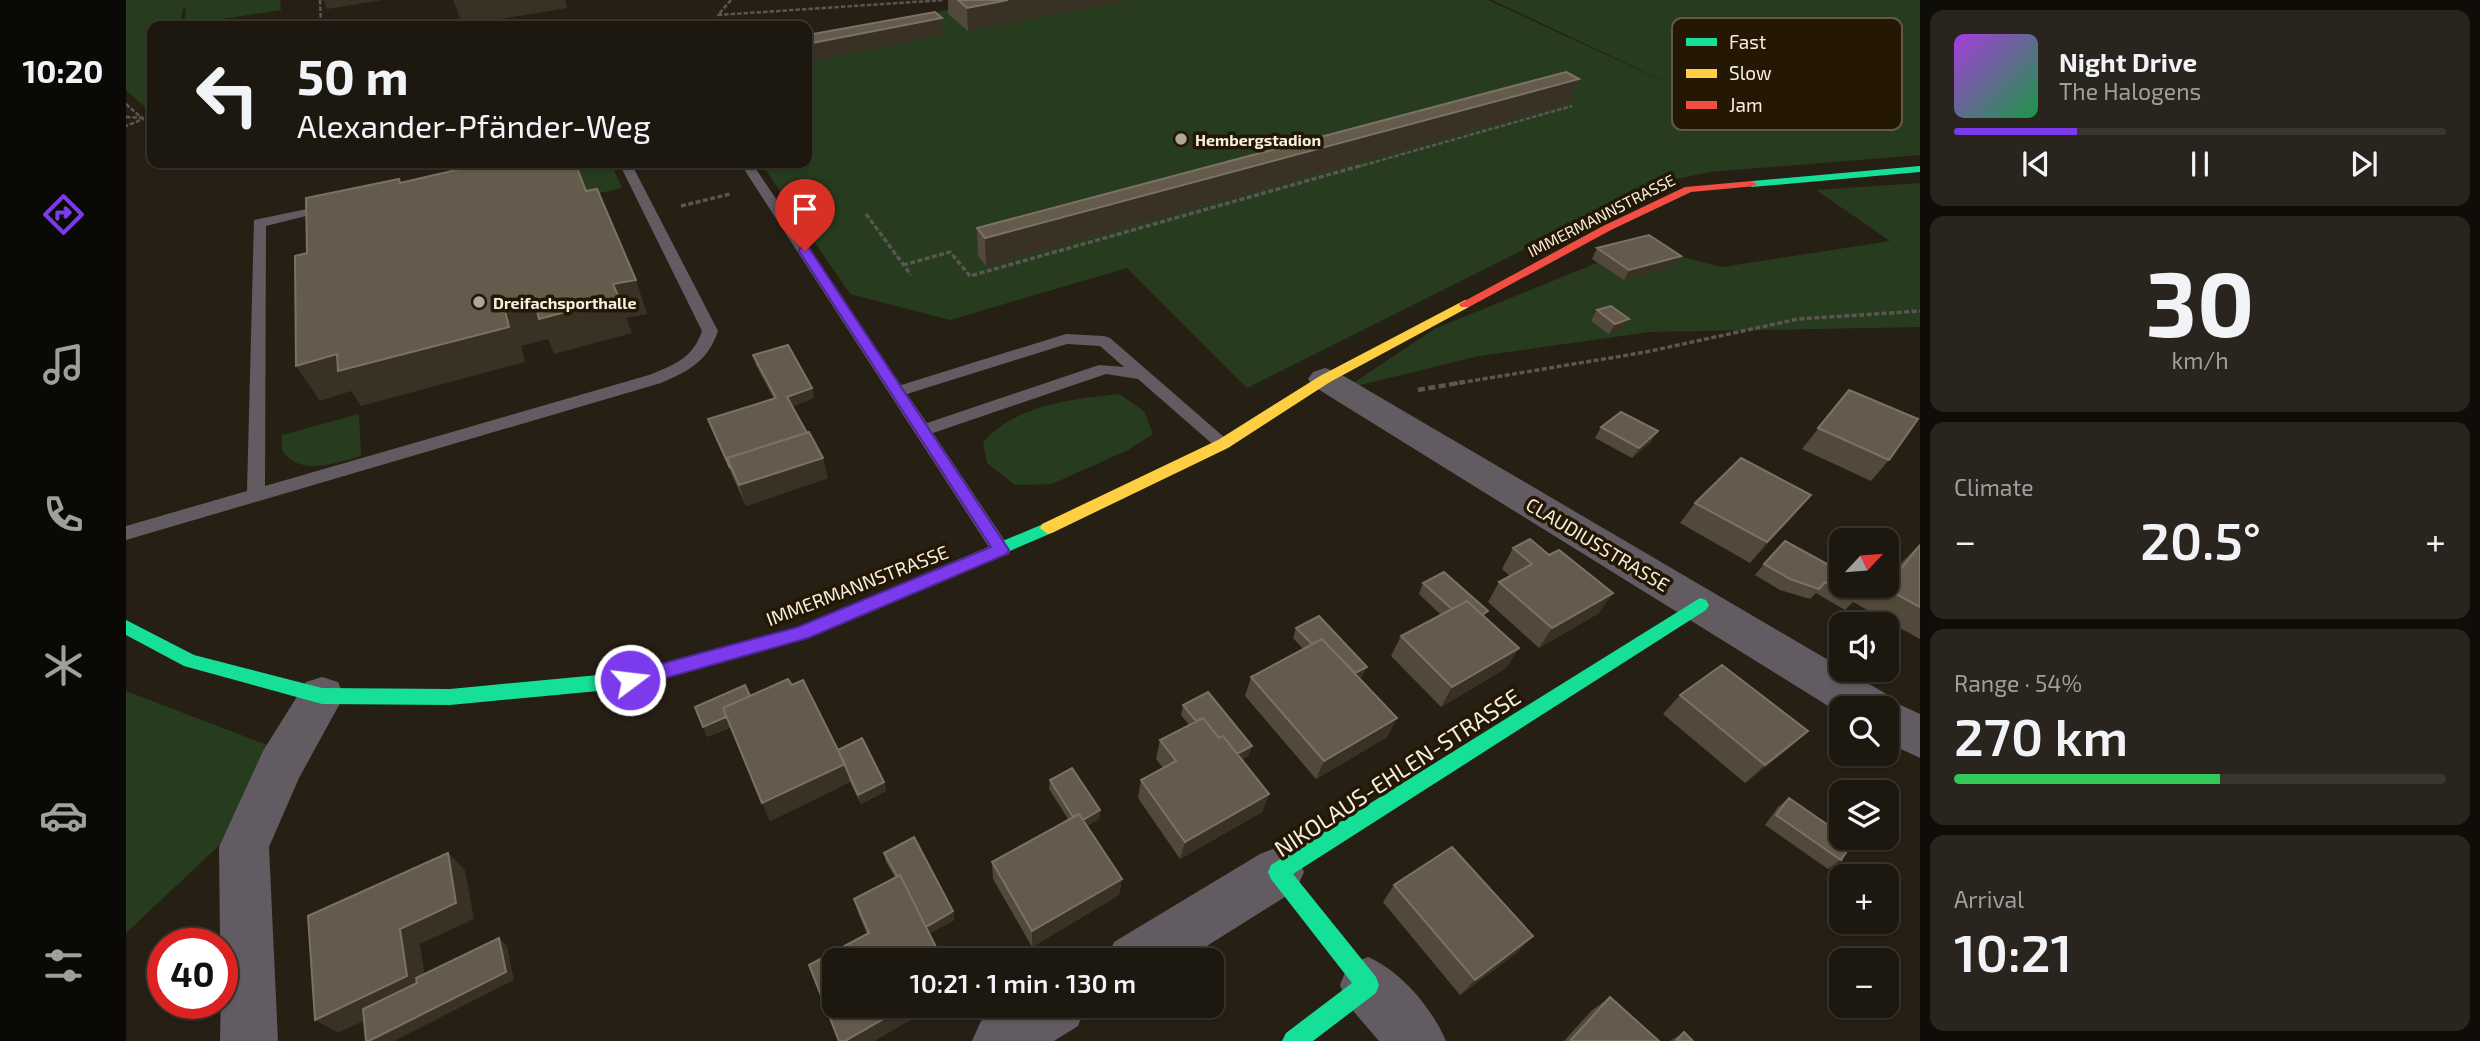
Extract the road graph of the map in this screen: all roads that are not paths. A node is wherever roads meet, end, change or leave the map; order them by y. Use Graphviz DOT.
graph roads {
  1 [pos="628,168"];
  2 [pos="749,168"];
  3 [pos="1920,169"];
  4 [pos="353,204"];
  5 [pos="1144,375"];
  6 [pos="1325,379"];
  7 [pos="899,391"];
  8 [pos="925,430"];
  9 [pos="1223,444"];
  10 [pos="256,494"];
  11 [pos="126,533"];
  12 [pos="1001,550"];
  13 [pos="1700,605"];
  14 [pos="126,627"];
  15 [pos="323,696"];
  16 [pos="1850,696"];
  17 [pos="1899,726"];
  18 [pos="1920,738"];
  19 [pos="1278,872"];
  20 [pos="1154,948"];
  21 [pos="1368,985"];
  22 [pos="1038,1018"];
  23 [pos="249,1041"];
  24 [pos="1001,1041"];
  25 [pos="1294,1041"];
  26 [pos="1417,1041"];
  1 -- 10 [label="lane"];
  2 -- 7 [label="lane"];
  3 -- 6 [label="street, IMMERMANNSTRASSE"];
  4 -- 10 [label="lane"];
  5 -- 7 [label="lane"];
  5 -- 8 [label="lane"];
  5 -- 9 [label="lane"];
  6 -- 9 [label="street, IMMERMANNSTRASSE"];
  6 -- 13 [label="street, CLAUDIUSSTRASSE"];
  7 -- 8 [label="lane"];
  8 -- 12 [label="lane"];
  9 -- 12 [label="street, IMMERMANNSTRASSE"];
  10 -- 11 [label="lane"];
  12 -- 15 [label="street, IMMERMANNSTRASSE"];
  13 -- 16 [label="street, CLAUDIUSSTRASSE"];
  13 -- 19 [label="street, NIKOLAUS-EHLEN-STRASSE"];
  14 -- 15 [label="street, IMMERMANNSTRASSE"];
  15 -- 23 [label="street"];
  17 -- 18 [label="street"];
  19 -- 20 [label="street"];
  19 -- 21 [label="street, NIKOLAUS-EHLEN-STRASSE"];
  21 -- 25 [label="street"];
  21 -- 26 [label="street"];
  22 -- 24 [label="street"];
}
